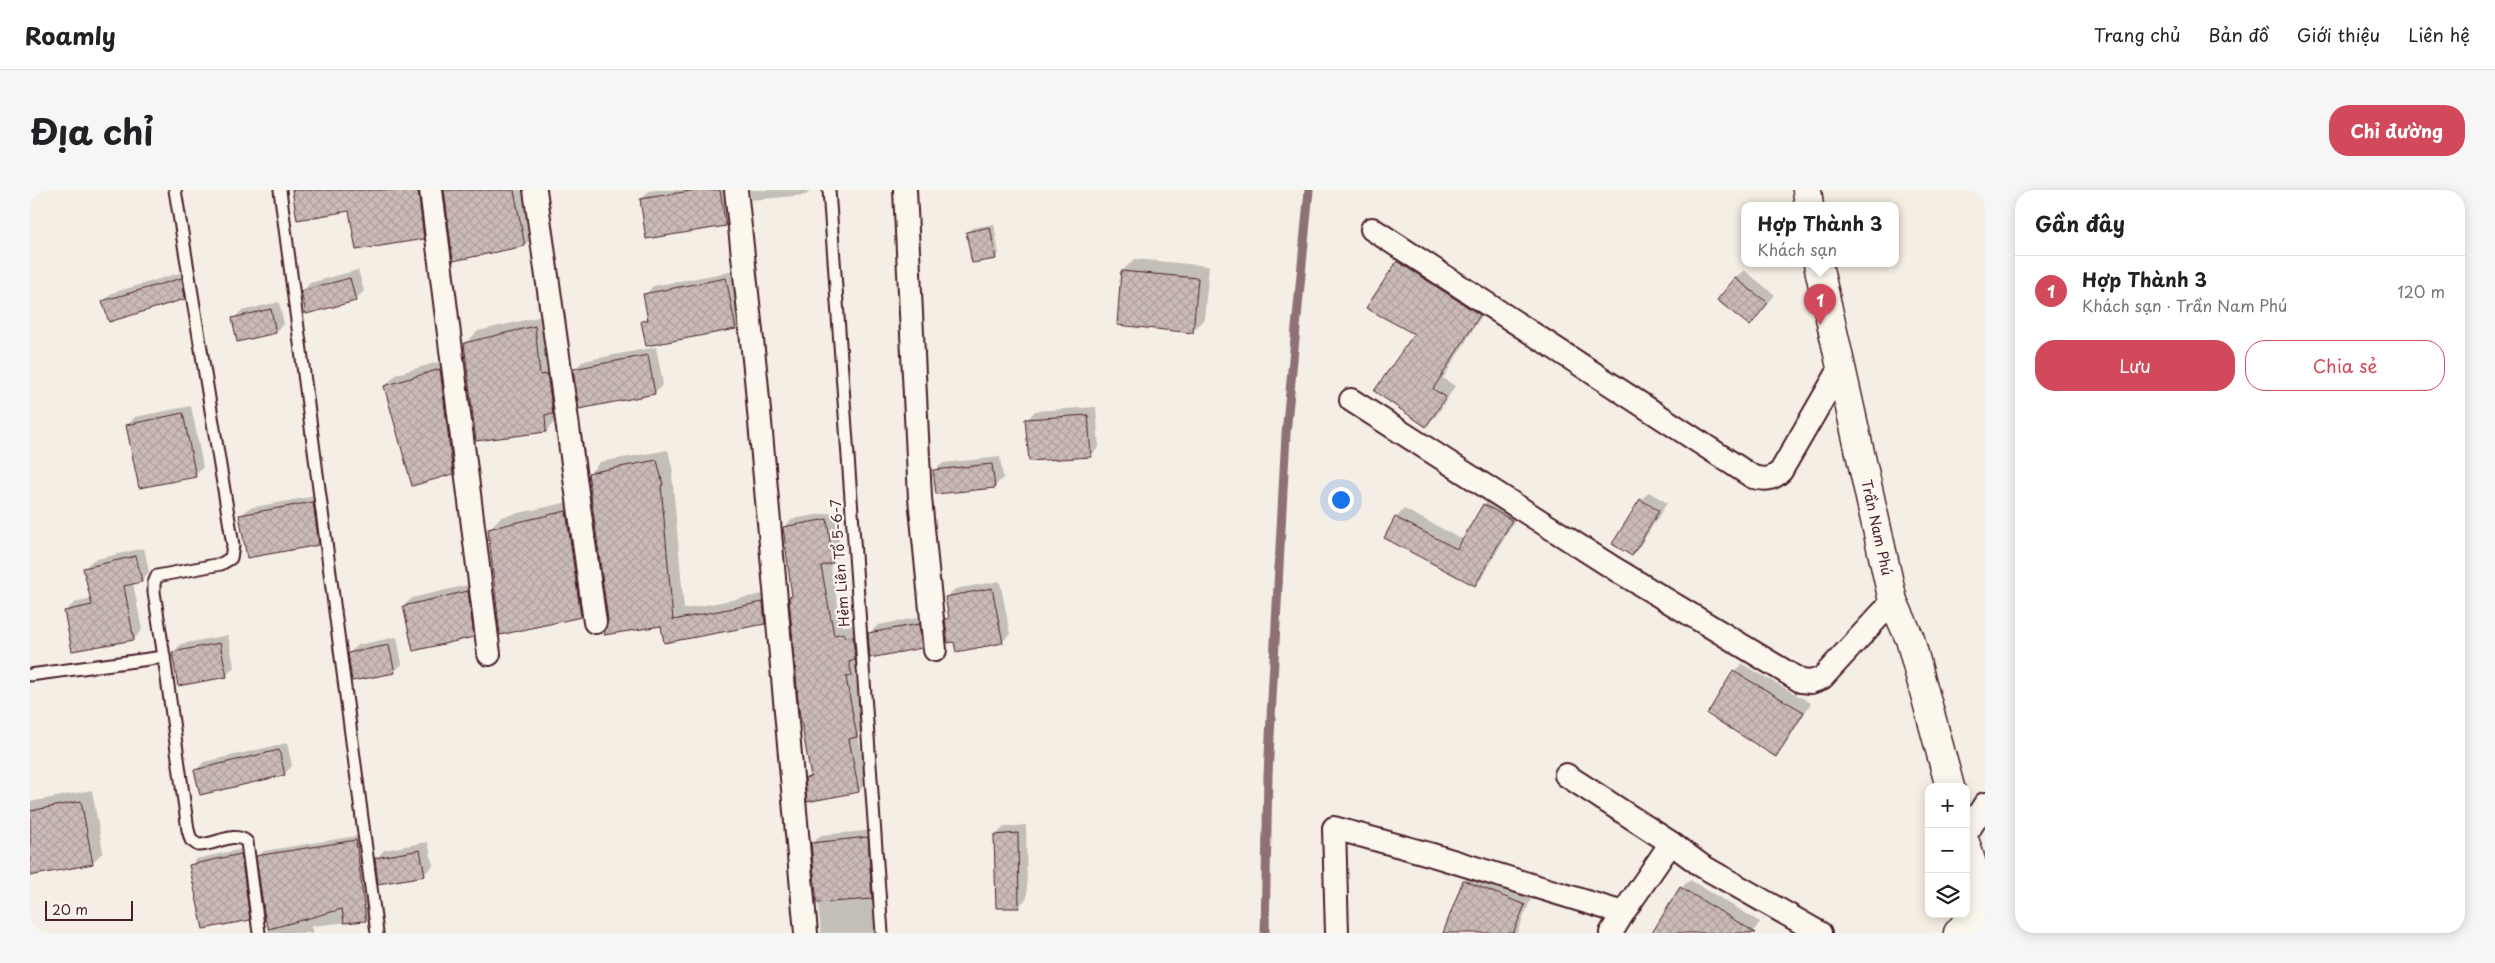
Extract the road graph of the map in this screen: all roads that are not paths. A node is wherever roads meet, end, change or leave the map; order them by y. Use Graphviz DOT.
graph roads {
  1 [pos="175,190"];
  2 [pos="280,190"];
  3 [pos="430,190"];
  4 [pos="536,190"];
  5 [pos="736,190"];
  6 [pos="830,190"];
  7 [pos="905,190"];
  8 [pos="1372,229"];
  9 [pos="1819,267"];
  10 [pos="1840,369"];
  11 [pos="1351,400"];
  12 [pos="1892,601"];
  13 [pos="595,622"];
  14 [pos="935,650"];
  15 [pos="489,654"];
  16 [pos="164,657"];
  17 [pos="30,674"];
  18 [pos="1566,775"];
  19 [pos="1949,783"];
  20 [pos="1985,804"];
  21 [pos="1970,828"];
  22 [pos="1671,843"];
  23 [pos="1970,857"];
  24 [pos="1984,904"];
  25 [pos="1623,914"];
  26 [pos="259,933"];
  27 [pos="377,933"];
  28 [pos="806,933"];
  29 [pos="882,933"];
  30 [pos="1338,933"];
  31 [pos="1611,933"];
  32 [pos="1820,933"];
  33 [pos="1958,933"];
  1 -- 16 [label="lane"];
  2 -- 27 [label="lane"];
  3 -- 15 [label="street"];
  4 -- 13 [label="street"];
  5 -- 28 [label="street"];
  6 -- 29 [label="lane, Hẻm Liên Tổ 5-6-7"];
  7 -- 14 [label="street"];
  8 -- 10 [label="street"];
  9 -- 10 [label="street, Trần Nam Phú"];
  10 -- 12 [label="street, Trần Nam Phú"];
  11 -- 12 [label="street"];
  12 -- 19 [label="street, Trần Nam Phú"];
  16 -- 17 [label="lane"];
  16 -- 26 [label="lane"];
  18 -- 22 [label="street"];
  20 -- 21 [label="street"];
  22 -- 25 [label="street"];
  22 -- 32 [label="street"];
  23 -- 24 [label="street"];
  24 -- 33 [label="street"];
  25 -- 30 [label="street"];
  25 -- 31 [label="street"];
}
